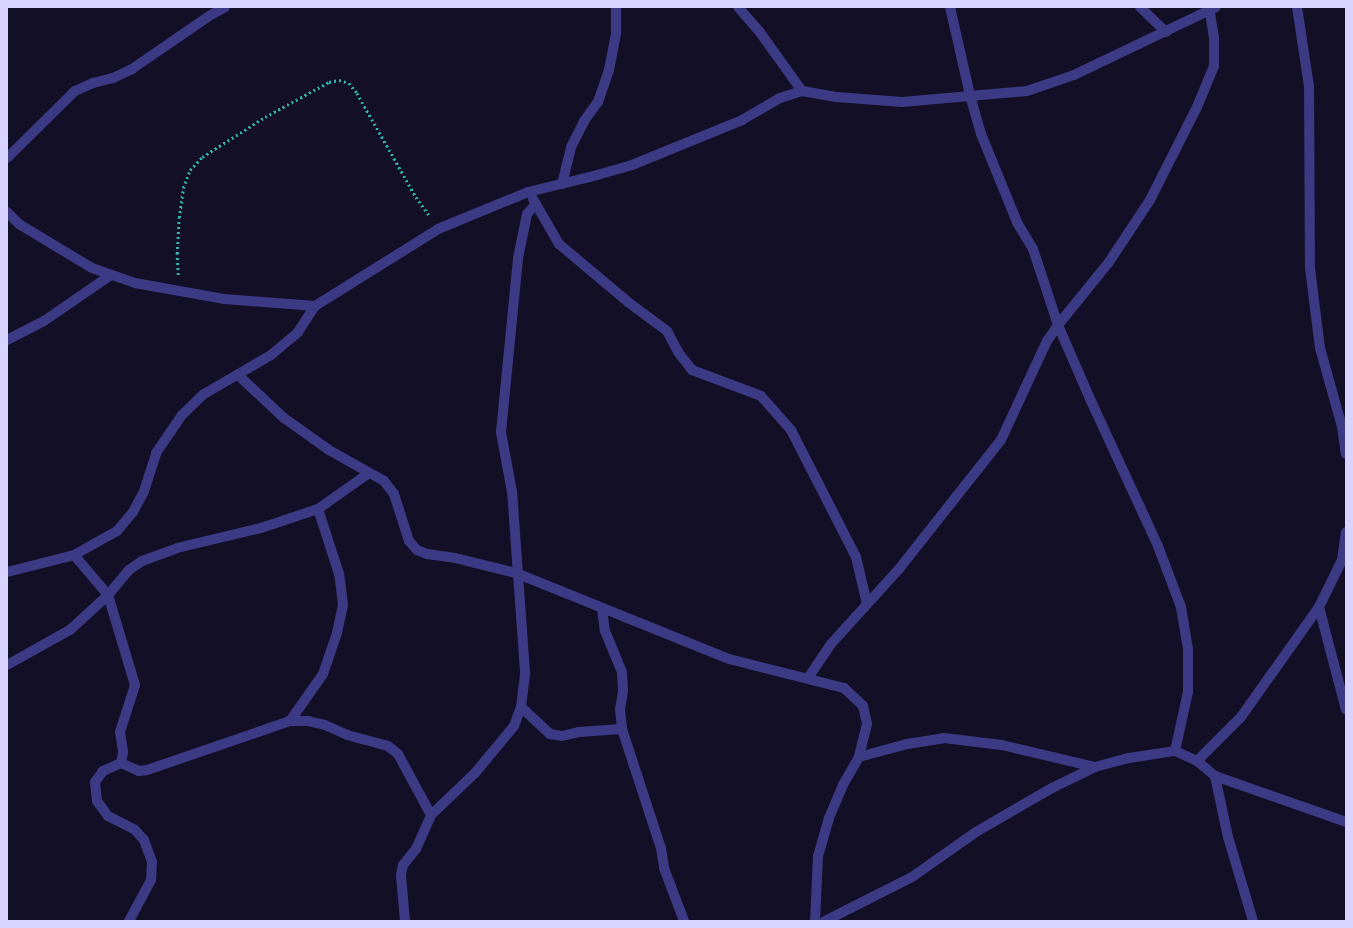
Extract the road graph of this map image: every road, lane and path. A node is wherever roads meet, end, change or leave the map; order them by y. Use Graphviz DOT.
graph roads {
  1 [pos="225,7"];
  2 [pos="616,7"];
  3 [pos="738,7"];
  4 [pos="950,7"];
  5 [pos="1140,7"];
  6 [pos="1297,7"];
  7 [pos="1213,9"];
  8 [pos="1166,32"];
  9 [pos="802,91"];
  10 [pos="970,95"];
  11 [pos="7,158"];
  12 [pos="562,184"];
  13 [pos="528,192"];
  14 [pos="536,204"];
  15 [pos="7,212"];
  16 [pos="438,229"];
  17 [pos="111,275"];
  18 [pos="179,292"];
  19 [pos="315,306"];
  20 [pos="1058,325"];
  21 [pos="7,340"];
  22 [pos="238,375"];
  23 [pos="1346,454"];
  24 [pos="369,473"];
  25 [pos="318,509"];
  26 [pos="1346,532"];
  27 [pos="74,555"];
  28 [pos="1344,558"];
  29 [pos="7,572"];
  30 [pos="516,573"];
  31 [pos="108,595"];
  32 [pos="867,604"];
  33 [pos="602,608"];
  34 [pos="1319,608"];
  35 [pos="7,665"];
  36 [pos="808,678"];
  37 [pos="521,708"];
  38 [pos="1346,710"];
  39 [pos="290,721"];
  40 [pos="622,729"];
  41 [pos="1175,752"];
  42 [pos="859,757"];
  43 [pos="1198,761"];
  44 [pos="121,763"];
  45 [pos="1095,767"];
  46 [pos="1215,776"];
  47 [pos="431,815"];
  48 [pos="1346,822"];
  49 [pos="128,921"];
  50 [pos="405,921"];
  51 [pos="684,921"];
  52 [pos="815,921"];
  53 [pos="825,921"];
  54 [pos="1253,921"];
  1 -- 11 [label="street"];
  2 -- 12 [label="street"];
  3 -- 9 [label="street"];
  4 -- 10 [label="street"];
  5 -- 8 [label="street"];
  6 -- 23 [label="street"];
  7 -- 8 [label="street"];
  7 -- 20 [label="street"];
  8 -- 10 [label="street"];
  9 -- 10 [label="street"];
  9 -- 12 [label="street"];
  10 -- 20 [label="street"];
  12 -- 13 [label="street"];
  13 -- 14 [label="street"];
  13 -- 16 [label="street"];
  14 -- 30 [label="street"];
  14 -- 32 [label="street"];
  15 -- 17 [label="street"];
  16 -- 18 [label="path"];
  16 -- 19 [label="street"];
  17 -- 18 [label="street"];
  17 -- 21 [label="street"];
  18 -- 19 [label="street"];
  19 -- 22 [label="street"];
  20 -- 32 [label="street"];
  20 -- 41 [label="street"];
  22 -- 24 [label="street"];
  22 -- 27 [label="street"];
  24 -- 25 [label="street"];
  24 -- 30 [label="street"];
  25 -- 31 [label="street"];
  25 -- 39 [label="street"];
  26 -- 28 [label="street"];
  27 -- 29 [label="street"];
  27 -- 31 [label="street"];
  28 -- 34 [label="street"];
  30 -- 33 [label="street"];
  30 -- 37 [label="street"];
  31 -- 35 [label="street"];
  31 -- 44 [label="street"];
  32 -- 36 [label="street"];
  33 -- 36 [label="street"];
  33 -- 40 [label="street"];
  34 -- 38 [label="street"];
  34 -- 43 [label="street"];
  36 -- 42 [label="street"];
  37 -- 40 [label="street"];
  37 -- 47 [label="street"];
  39 -- 44 [label="street"];
  39 -- 47 [label="street"];
  40 -- 51 [label="street"];
  41 -- 43 [label="street"];
  41 -- 45 [label="street"];
  42 -- 45 [label="street"];
  42 -- 52 [label="street"];
  43 -- 46 [label="street"];
  44 -- 49 [label="street"];
  45 -- 53 [label="street"];
  46 -- 48 [label="street"];
  46 -- 54 [label="street"];
  47 -- 50 [label="street"];
}
